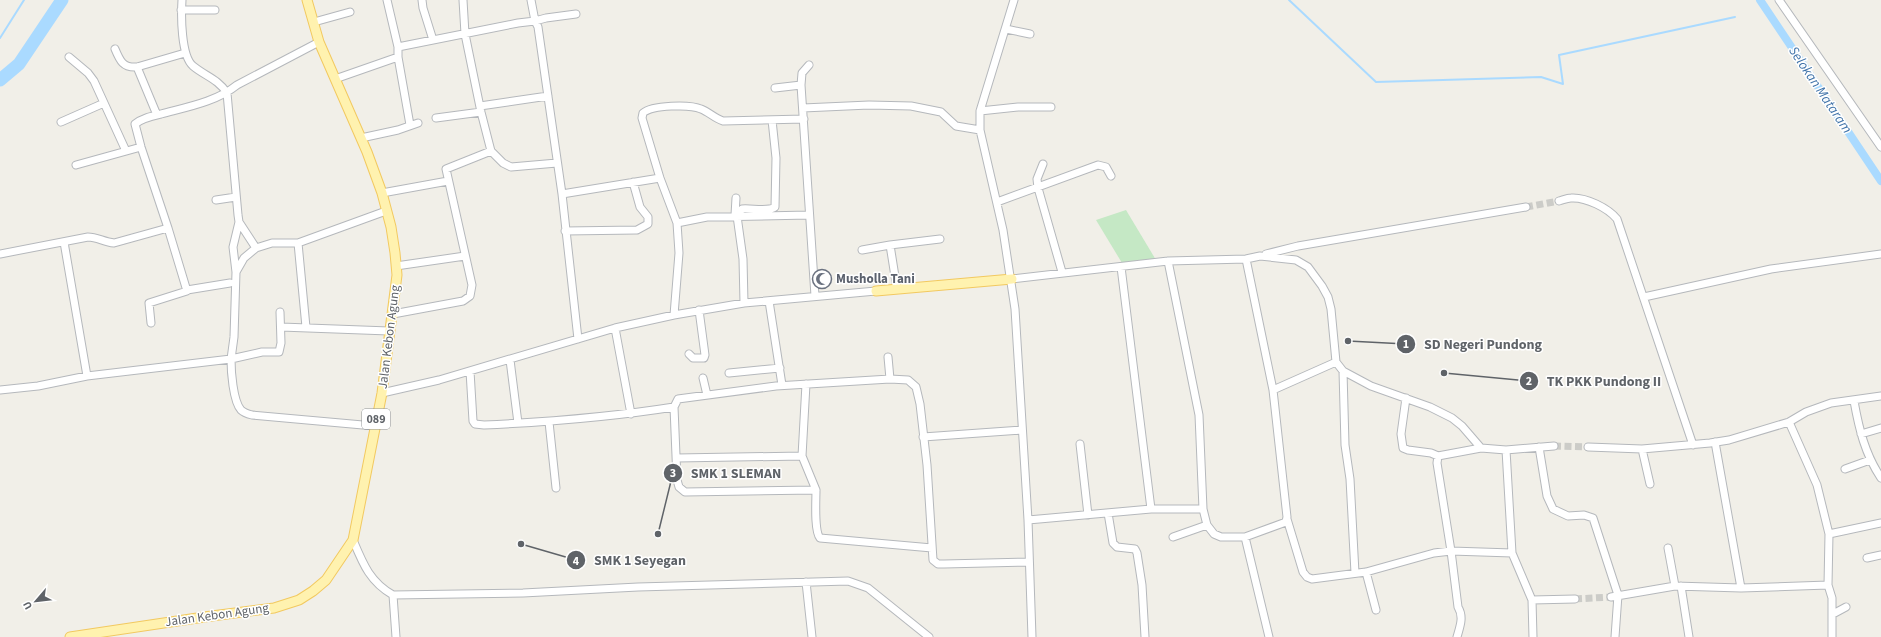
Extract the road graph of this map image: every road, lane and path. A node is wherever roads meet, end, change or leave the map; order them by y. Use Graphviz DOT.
graph roads {
  1 [pos="182,0"];
  2 [pos="307,0"];
  3 [pos="387,0"];
  4 [pos="422,0"];
  5 [pos="463,0"];
  6 [pos="531,0"];
  7 [pos="1014,0"];
  8 [pos="1779,0"];
  9 [pos="181,10"];
  10 [pos="215,10"];
  11 [pos="350,12"];
  12 [pos="576,14"];
  13 [pos="535,21"];
  14 [pos="314,22"];
  15 [pos="1006,29"];
  16 [pos="465,34"];
  17 [pos="1030,34"];
  18 [pos="433,40"];
  19 [pos="319,42"];
  20 [pos="398,47"];
  21 [pos="115,49"];
  22 [pos="185,53"];
  23 [pos="69,57"];
  24 [pos="398,57"];
  25 [pos="809,65"];
  26 [pos="137,67"];
  27 [pos="336,79"];
  28 [pos="802,85"];
  29 [pos="776,88"];
  30 [pos="226,93"];
  31 [pos="548,96"];
  32 [pos="104,103"];
  33 [pos="1051,107"];
  34 [pos="803,108"];
  35 [pos="480,109"];
  36 [pos="980,111"];
  37 [pos="157,115"];
  38 [pos="436,118"];
  39 [pos="804,119"];
  40 [pos="772,120"];
  41 [pos="60,122"];
  42 [pos="418,123"];
  43 [pos="410,125"];
  44 [pos="980,130"];
  45 [pos="361,138"];
  46 [pos="141,147"];
  47 [pos="1881,148"];
  48 [pos="126,151"];
  49 [pos="491,151"];
  50 [pos="557,163"];
  51 [pos="1043,164"];
  52 [pos="76,166"];
  53 [pos="1111,176"];
  54 [pos="660,178"];
  55 [pos="448,181"];
  56 [pos="632,182"];
  57 [pos="1038,188"];
  58 [pos="382,193"];
  59 [pos="562,194"];
  60 [pos="236,196"];
  61 [pos="736,198"];
  62 [pos="216,200"];
  63 [pos="1559,201"];
  64 [pos="997,202"];
  65 [pos="1526,207"];
  66 [pos="386,211"];
  67 [pos="808,215"];
  68 [pos="736,216"];
  69 [pos="239,222"];
  70 [pos="677,223"];
  71 [pos="168,228"];
  72 [pos="565,231"];
  73 [pos="940,239"];
  74 [pos="64,242"];
  75 [pos="298,243"];
  76 [pos="890,245"];
  77 [pos="256,248"];
  78 [pos="862,250"];
  79 [pos="0,254"];
  80 [pos="1881,254"];
  81 [pos="465,256"];
  82 [pos="1260,256"];
  83 [pos="1246,259"];
  84 [pos="1168,261"];
  85 [pos="396,266"];
  86 [pos="1121,267"];
  87 [pos="236,272"];
  88 [pos="1062,272"];
  89 [pos="1012,279"];
  90 [pos="230,283"];
  91 [pos="897,289"];
  92 [pos="187,290"];
  93 [pos="876,291"];
  94 [pos="815,296"];
  95 [pos="1644,297"];
  96 [pos="769,301"];
  97 [pos="744,303"];
  98 [pos="699,310"];
  99 [pos="280,312"];
  100 [pos="393,314"];
  101 [pos="674,314"];
  102 [pos="151,323"];
  103 [pos="281,327"];
  104 [pos="306,327"];
  105 [pos="615,328"];
  106 [pos="389,331"];
  107 [pos="578,339"];
  108 [pos="688,354"];
  109 [pos="888,357"];
  110 [pos="231,358"];
  111 [pos="510,360"];
  112 [pos="1336,362"];
  113 [pos="780,368"];
  114 [pos="470,371"];
  115 [pos="1343,371"];
  116 [pos="729,374"];
  117 [pos="87,376"];
  118 [pos="703,378"];
  119 [pos="890,379"];
  120 [pos="806,384"];
  121 [pos="782,385"];
  122 [pos="0,390"];
  123 [pos="1273,390"];
  124 [pos="382,393"];
  125 [pos="707,395"];
  126 [pos="1881,396"];
  127 [pos="1406,398"];
  128 [pos="1854,401"];
  129 [pos="674,408"];
  130 [pos="631,414"];
  131 [pos="549,422"];
  132 [pos="1789,422"];
  133 [pos="518,423"];
  134 [pos="374,426"];
  135 [pos="1881,428"];
  136 [pos="1022,430"];
  137 [pos="1861,434"];
  138 [pos="923,437"];
  139 [pos="1715,442"];
  140 [pos="1080,444"];
  141 [pos="1693,445"];
  142 [pos="1554,446"];
  143 [pos="1539,447"];
  144 [pos="1588,447"];
  145 [pos="1481,448"];
  146 [pos="1642,449"];
  147 [pos="1506,450"];
  148 [pos="802,456"];
  149 [pos="1438,456"];
  150 [pos="677,458"];
  151 [pos="1870,460"];
  152 [pos="1845,469"];
  153 [pos="1881,478"];
  154 [pos="1650,484"];
  155 [pos="556,488"];
  156 [pos="816,490"];
  157 [pos="1151,509"];
  158 [pos="1203,509"];
  159 [pos="1108,513"];
  160 [pos="1088,515"];
  161 [pos="1028,520"];
  162 [pos="1287,520"];
  163 [pos="1881,523"];
  164 [pos="1207,525"];
  165 [pos="1829,534"];
  166 [pos="1173,537"];
  167 [pos="1245,537"];
  168 [pos="353,540"];
  169 [pos="932,548"];
  170 [pos="1668,548"];
  171 [pos="1451,551"];
  172 [pos="1512,553"];
  173 [pos="1881,555"];
  174 [pos="1867,558"];
  175 [pos="1029,562"];
  176 [pos="1366,572"];
  177 [pos="1355,573"];
  178 [pos="806,582"];
  179 [pos="1828,585"];
  180 [pos="1678,586"];
  181 [pos="1741,588"];
  182 [pos="393,595"];
  183 [pos="1614,596"];
  184 [pos="1575,599"];
  185 [pos="1532,600"];
  186 [pos="1846,607"];
  187 [pos="1376,610"];
  188 [pos="1833,614"];
  189 [pos="70,637"];
  190 [pos="396,637"];
  191 [pos="812,637"];
  192 [pos="930,637"];
  193 [pos="1032,637"];
  194 [pos="1145,637"];
  195 [pos="1269,637"];
  196 [pos="1457,637"];
  197 [pos="1533,637"];
  198 [pos="1615,637"];
  199 [pos="1689,637"];
  200 [pos="1832,637"];
  1 -- 9 [label="street"];
  2 -- 14 [label="main road, Jalan Kebon Agung / 089"];
  3 -- 20 [label="street"];
  4 -- 18 [label="street"];
  5 -- 16 [label="street"];
  6 -- 13 [label="street"];
  7 -- 15 [label="street"];
  8 -- 47 [label="street"];
  9 -- 10 [label="street"];
  9 -- 22 [label="street"];
  11 -- 14 [label="street"];
  12 -- 13 [label="street"];
  13 -- 16 [label="street"];
  13 -- 31 [label="street"];
  14 -- 19 [label="main road, Jalan Kebon Agung / 089"];
  15 -- 17 [label="street"];
  15 -- 36 [label="street"];
  16 -- 18 [label="street"];
  16 -- 35 [label="street"];
  18 -- 20 [label="street"];
  19 -- 27 [label="main road, Jalan Kebon Agung / 089"];
  19 -- 30 [label="street"];
  20 -- 24 [label="street"];
  21 -- 26 [label="street"];
  22 -- 26 [label="street"];
  22 -- 30 [label="street"];
  23 -- 32 [label="street"];
  24 -- 27 [label="street"];
  24 -- 43 [label="street"];
  25 -- 28 [label="street"];
  26 -- 37 [label="street"];
  27 -- 45 [label="main road, Jalan Kebon Agung / 089"];
  28 -- 29 [label="street"];
  28 -- 34 [label="street"];
  30 -- 37 [label="street"];
  30 -- 60 [label="street"];
  31 -- 35 [label="street"];
  31 -- 50 [label="street"];
  32 -- 41 [label="street"];
  32 -- 48 [label="street"];
  33 -- 36 [label="street"];
  34 -- 39 [label="street"];
  34 -- 44 [label="street"];
  35 -- 38 [label="street"];
  35 -- 49 [label="street"];
  36 -- 44 [label="street"];
  37 -- 46 [label="street"];
  39 -- 40 [label="street"];
  39 -- 67 [label="street"];
  40 -- 54 [label="street"];
  40 -- 68 [label="street"];
  42 -- 43 [label="street"];
  43 -- 45 [label="street"];
  44 -- 64 [label="street"];
  45 -- 58 [label="main road, Jalan Kebon Agung / 089"];
  46 -- 48 [label="street"];
  46 -- 71 [label="street"];
  48 -- 52 [label="street"];
  49 -- 50 [label="street"];
  49 -- 55 [label="street"];
  50 -- 59 [label="street"];
  51 -- 57 [label="street"];
  53 -- 57 [label="street"];
  54 -- 56 [label="street"];
  54 -- 70 [label="street"];
  55 -- 58 [label="street"];
  55 -- 81 [label="street"];
  56 -- 59 [label="street"];
  56 -- 72 [label="street"];
  57 -- 64 [label="street"];
  57 -- 88 [label="street"];
  58 -- 66 [label="main road, Jalan Kebon Agung / 089"];
  59 -- 72 [label="street"];
  60 -- 62 [label="street"];
  60 -- 69 [label="street"];
  61 -- 68 [label="street"];
  63 -- 95 [label="street"];
  64 -- 89 [label="street"];
  65 -- 82 [label="street"];
  66 -- 75 [label="street"];
  66 -- 85 [label="main road, Jalan Kebon Agung / 089"];
  67 -- 68 [label="street"];
  67 -- 94 [label="street"];
  68 -- 70 [label="street"];
  68 -- 97 [label="street"];
  69 -- 77 [label="street"];
  69 -- 87 [label="street"];
  70 -- 101 [label="street"];
  71 -- 74 [label="street"];
  71 -- 92 [label="street"];
  72 -- 107 [label="street"];
  73 -- 76 [label="street"];
  74 -- 79 [label="street"];
  74 -- 117 [label="street"];
  75 -- 77 [label="street"];
  75 -- 104 [label="street"];
  76 -- 78 [label="street"];
  76 -- 91 [label="street"];
  77 -- 87 [label="street"];
  80 -- 95 [label="street"];
  81 -- 85 [label="street"];
  81 -- 100 [label="street"];
  82 -- 83 [label="street"];
  82 -- 112 [label="street"];
  83 -- 84 [label="street"];
  83 -- 123 [label="street"];
  84 -- 86 [label="street"];
  84 -- 158 [label="street"];
  85 -- 100 [label="main road, Jalan Kebon Agung / 089"];
  86 -- 88 [label="street"];
  86 -- 157 [label="street"];
  87 -- 110 [label="street"];
  88 -- 89 [label="street"];
  89 -- 91 [label="main road"];
  89 -- 136 [label="street"];
  90 -- 92 [label="street"];
  91 -- 93 [label="main road"];
  92 -- 102 [label="street"];
  93 -- 94 [label="street"];
  94 -- 96 [label="street"];
  95 -- 141 [label="street"];
  96 -- 97 [label="street"];
  96 -- 113 [label="street"];
  97 -- 98 [label="street"];
  98 -- 101 [label="street"];
  98 -- 108 [label="street"];
  99 -- 103 [label="street"];
  100 -- 106 [label="main road, Jalan Kebon Agung / 089"];
  101 -- 105 [label="street"];
  103 -- 104 [label="street"];
  103 -- 110 [label="street"];
  104 -- 106 [label="street"];
  105 -- 107 [label="street"];
  105 -- 130 [label="street"];
  106 -- 124 [label="main road, Jalan Kebon Agung / 089"];
  107 -- 111 [label="street"];
  109 -- 119 [label="street"];
  110 -- 117 [label="street"];
  110 -- 134 [label="street"];
  111 -- 114 [label="street"];
  111 -- 133 [label="street"];
  112 -- 115 [label="street"];
  112 -- 123 [label="street"];
  113 -- 116 [label="street"];
  113 -- 121 [label="street"];
  114 -- 124 [label="street"];
  114 -- 133 [label="street"];
  115 -- 127 [label="street"];
  115 -- 177 [label="street"];
  117 -- 122 [label="street"];
  118 -- 125 [label="street"];
  119 -- 120 [label="street"];
  119 -- 138 [label="street"];
  120 -- 121 [label="street"];
  120 -- 148 [label="street"];
  121 -- 125 [label="street"];
  123 -- 162 [label="street"];
  124 -- 134 [label="main road, Jalan Kebon Agung / 089"];
  125 -- 129 [label="street"];
  126 -- 128 [label="street"];
  127 -- 145 [label="street"];
  127 -- 149 [label="street"];
  128 -- 132 [label="street"];
  128 -- 137 [label="street"];
  129 -- 130 [label="street"];
  129 -- 150 [label="street"];
  130 -- 131 [label="street"];
  131 -- 133 [label="street"];
  131 -- 155 [label="street"];
  132 -- 139 [label="street"];
  132 -- 165 [label="street"];
  134 -- 168 [label="main road, Jalan Kebon Agung / 089"];
  135 -- 137 [label="street"];
  136 -- 138 [label="street"];
  136 -- 161 [label="street"];
  137 -- 151 [label="street"];
  138 -- 169 [label="street"];
  139 -- 141 [label="street"];
  139 -- 181 [label="street"];
  140 -- 160 [label="street"];
  141 -- 146 [label="street"];
  142 -- 143 [label="street"];
  143 -- 147 [label="street"];
  143 -- 183 [label="street"];
  144 -- 146 [label="street"];
  145 -- 147 [label="street"];
  145 -- 149 [label="street"];
  146 -- 154 [label="street"];
  147 -- 172 [label="street"];
  148 -- 150 [label="street"];
  148 -- 156 [label="street"];
  149 -- 171 [label="street"];
  150 -- 156 [label="street"];
  151 -- 152 [label="street"];
  151 -- 153 [label="street"];
  156 -- 169 [label="street"];
  157 -- 158 [label="street"];
  157 -- 159 [label="street"];
  158 -- 164 [label="street"];
  159 -- 160 [label="street"];
  159 -- 194 [label="street"];
  160 -- 161 [label="street"];
  161 -- 175 [label="street"];
  162 -- 167 [label="street"];
  162 -- 177 [label="street"];
  163 -- 165 [label="street"];
  164 -- 166 [label="street"];
  164 -- 167 [label="street"];
  165 -- 179 [label="street"];
  167 -- 195 [label="street"];
  168 -- 182 [label="street"];
  168 -- 189 [label="main road, Jalan Kebon Agung / 089"];
  169 -- 175 [label="street"];
  170 -- 180 [label="street"];
  171 -- 172 [label="street"];
  171 -- 176 [label="street"];
  171 -- 196 [label="street"];
  172 -- 185 [label="street"];
  173 -- 174 [label="street"];
  175 -- 193 [label="street"];
  176 -- 177 [label="street"];
  176 -- 187 [label="street"];
  178 -- 182 [label="street"];
  178 -- 191 [label="street"];
  178 -- 192 [label="street"];
  179 -- 181 [label="street"];
  179 -- 188 [label="street"];
  180 -- 181 [label="street"];
  180 -- 183 [label="street"];
  180 -- 199 [label="street"];
  182 -- 190 [label="street"];
  183 -- 198 [label="street"];
  184 -- 185 [label="street"];
  185 -- 197 [label="street"];
  186 -- 188 [label="street"];
  188 -- 200 [label="street"];
}
